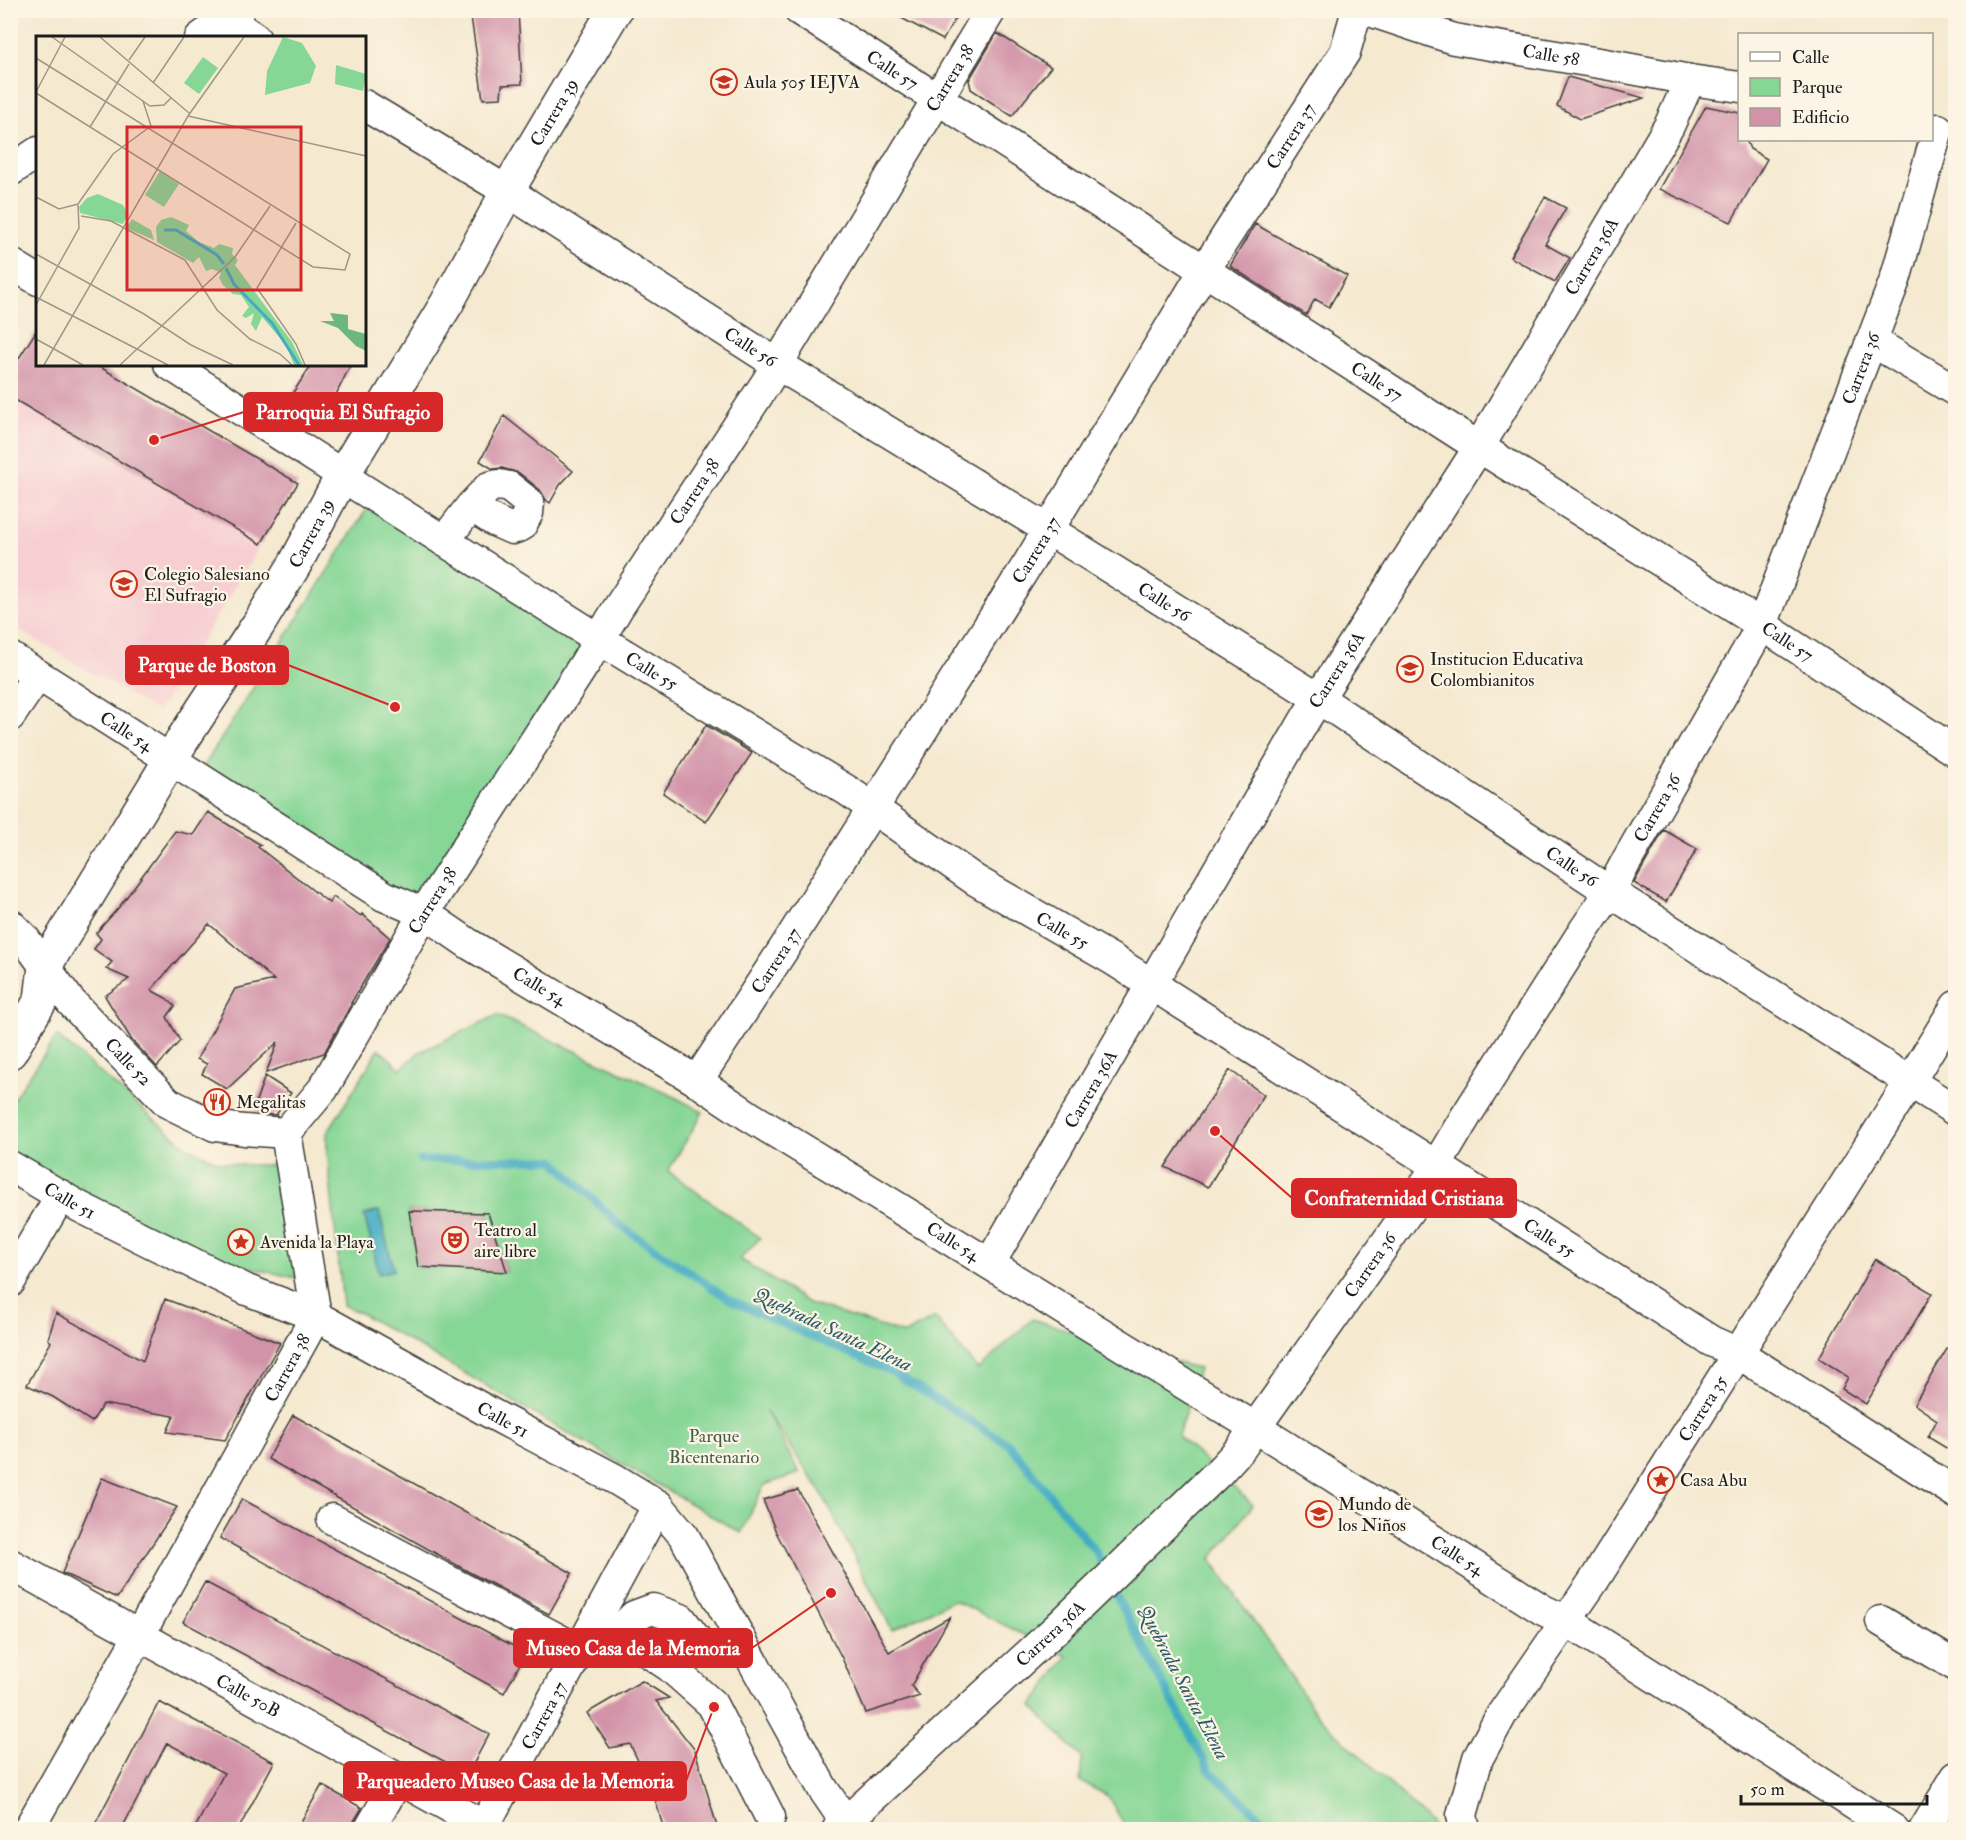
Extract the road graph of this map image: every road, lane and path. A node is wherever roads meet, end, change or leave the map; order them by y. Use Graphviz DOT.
graph roads {
  1 [pos="615,10"];
  2 [pos="799,10"];
  3 [pos="991,10"];
  4 [pos="1356,10"];
  5 [pos="1367,10"];
  6 [pos="226,13"];
  7 [pos="202,36"];
  8 [pos="253,36"];
  9 [pos="1690,80"];
  10 [pos="1738,87"];
  11 [pos="936,98"];
  12 [pos="366,106"];
  13 [pos="1942,130"];
  14 [pos="36,153"];
  15 [pos="10,171"];
  16 [pos="507,191"];
  17 [pos="1204,271"];
  18 [pos="1872,342"];
  19 [pos="777,364"];
  20 [pos="172,366"];
  21 [pos="1956,391"];
  22 [pos="1479,447"];
  23 [pos="342,476"];
  24 [pos="471,506"];
  25 [pos="1049,530"];
  26 [pos="444,541"];
  27 [pos="1762,625"];
  28 [pos="599,639"];
  29 [pos="10,657"];
  30 [pos="38,675"];
  31 [pos="1318,698"];
  32 [pos="10,716"];
  33 [pos="1956,752"];
  34 [pos="170,760"];
  35 [pos="873,808"];
  36 [pos="1610,892"];
  37 [pos="424,913"];
  38 [pos="10,924"];
  39 [pos="45,966"];
  40 [pos="1150,984"];
  41 [pos="1956,1006"];
  42 [pos="10,1052"];
  43 [pos="697,1081"];
  44 [pos="1909,1083"];
  45 [pos="1956,1111"];
  46 [pos="286,1132"];
  47 [pos="10,1166"];
  48 [pos="1436,1167"];
  49 [pos="61,1196"];
  50 [pos="990,1263"];
  51 [pos="10,1282"];
  52 [pos="316,1316"];
  53 [pos="1738,1353"];
  54 [pos="1255,1428"];
  55 [pos="1956,1493"];
  56 [pos="658,1505"];
  57 [pos="332,1519"];
  58 [pos="10,1564"];
  59 [pos="1567,1621"];
  60 [pos="1881,1621"];
  61 [pos="607,1625"];
  62 [pos="140,1634"];
  63 [pos="696,1640"];
  64 [pos="579,1650"];
  65 [pos="1956,1666"];
  66 [pos="1956,1777"];
  67 [pos="399,1778"];
  68 [pos="770,1817"];
  69 [pos="1464,1822"];
  70 [pos="844,1827"];
  71 [pos="483,1828"];
  72 [pos="28,1830"];
  73 [pos="369,1830"];
  74 [pos="1894,1830"];
  75 [pos="1924,1830"];
  1 -- 16 [label="main road, Carrera 39"];
  2 -- 11 [label="street, Calle 57"];
  3 -- 11 [label="street, Carrera 38"];
  4 -- 17 [label="street, Carrera 37"];
  5 -- 9 [label="street, Calle 58"];
  6 -- 7 [label="street"];
  6 -- 8 [label="street"];
  9 -- 10 [label="street, Calle 58"];
  9 -- 22 [label="street, Carrera 36A"];
  11 -- 17 [label="street, Calle 57"];
  11 -- 19 [label="street, Carrera 38"];
  12 -- 16 [label="street, Calle 56"];
  13 -- 18 [label="street, Carrera 36"];
  14 -- 15 [label="street"];
  16 -- 19 [label="street, Calle 56"];
  16 -- 23 [label="main road, Carrera 39"];
  17 -- 22 [label="street, Calle 57"];
  17 -- 25 [label="street, Carrera 37"];
  18 -- 21 [label="street"];
  18 -- 27 [label="street, Carrera 36"];
  19 -- 25 [label="street, Calle 56"];
  19 -- 28 [label="street, Carrera 38"];
  20 -- 23 [label="street, Calle 55"];
  22 -- 27 [label="street, Calle 57"];
  22 -- 31 [label="street, Carrera 36A"];
  23 -- 26 [label="street, Calle 55"];
  23 -- 34 [label="main road, Carrera 39"];
  24 -- 26 [label="street"];
  25 -- 31 [label="street, Calle 56"];
  25 -- 35 [label="street, Carrera 37"];
  26 -- 28 [label="street, Calle 55"];
  27 -- 33 [label="street, Calle 57"];
  27 -- 36 [label="street, Carrera 36"];
  28 -- 35 [label="street, Calle 55"];
  28 -- 37 [label="street, Carrera 38"];
  29 -- 30 [label="street, Calle 54"];
  30 -- 32 [label="street"];
  30 -- 34 [label="street, Calle 54"];
  31 -- 36 [label="street, Calle 56"];
  31 -- 40 [label="street, Carrera 36A"];
  34 -- 37 [label="street, Calle 54"];
  34 -- 39 [label="main road, Carrera 39"];
  35 -- 40 [label="street, Calle 55"];
  35 -- 43 [label="street, Carrera 37"];
  36 -- 44 [label="street, Calle 56"];
  36 -- 48 [label="street, Carrera 36"];
  37 -- 43 [label="street, Calle 54"];
  37 -- 46 [label="street, Carrera 38"];
  38 -- 39 [label="street, Calle 52"];
  39 -- 42 [label="main road, Carrera 39"];
  39 -- 46 [label="street, Calle 52"];
  40 -- 48 [label="street, Calle 55"];
  40 -- 50 [label="street, Carrera 36A"];
  41 -- 44 [label="street, Carrera 35"];
  43 -- 50 [label="street, Calle 54"];
  44 -- 45 [label="street, Calle 56"];
  44 -- 53 [label="street, Carrera 35"];
  46 -- 52 [label="street, Carrera 38"];
  47 -- 49 [label="street, Calle 51"];
  48 -- 53 [label="street, Calle 55"];
  48 -- 54 [label="street, Carrera 36"];
  49 -- 51 [label="street"];
  49 -- 52 [label="street, Calle 51"];
  50 -- 54 [label="street, Calle 54"];
  52 -- 56 [label="street, Calle 51"];
  52 -- 62 [label="street, Carrera 38"];
  53 -- 55 [label="street, Calle 55"];
  53 -- 59 [label="street, Carrera 35"];
  54 -- 59 [label="street, Calle 54"];
  54 -- 70 [label="street, Carrera 36A"];
  56 -- 61 [label="street, Carrera 37"];
  56 -- 70 [label="street, Calle 51"];
  57 -- 64 [label="street"];
  58 -- 62 [label="street, Calle 50B"];
  59 -- 69 [label="street, Carrera 35"];
  59 -- 74 [label="street, Calle 54"];
  60 -- 65 [label="street"];
  61 -- 63 [label="street"];
  61 -- 64 [label="street, Carrera 37"];
  61 -- 68 [label="street"];
  62 -- 67 [label="street, Calle 50B"];
  62 -- 72 [label="street, Carrera 38"];
  64 -- 71 [label="street, Carrera 37"];
  66 -- 75 [label="street"];
  67 -- 71 [label="street, Calle 50B"];
  67 -- 73 [label="street"];
}
